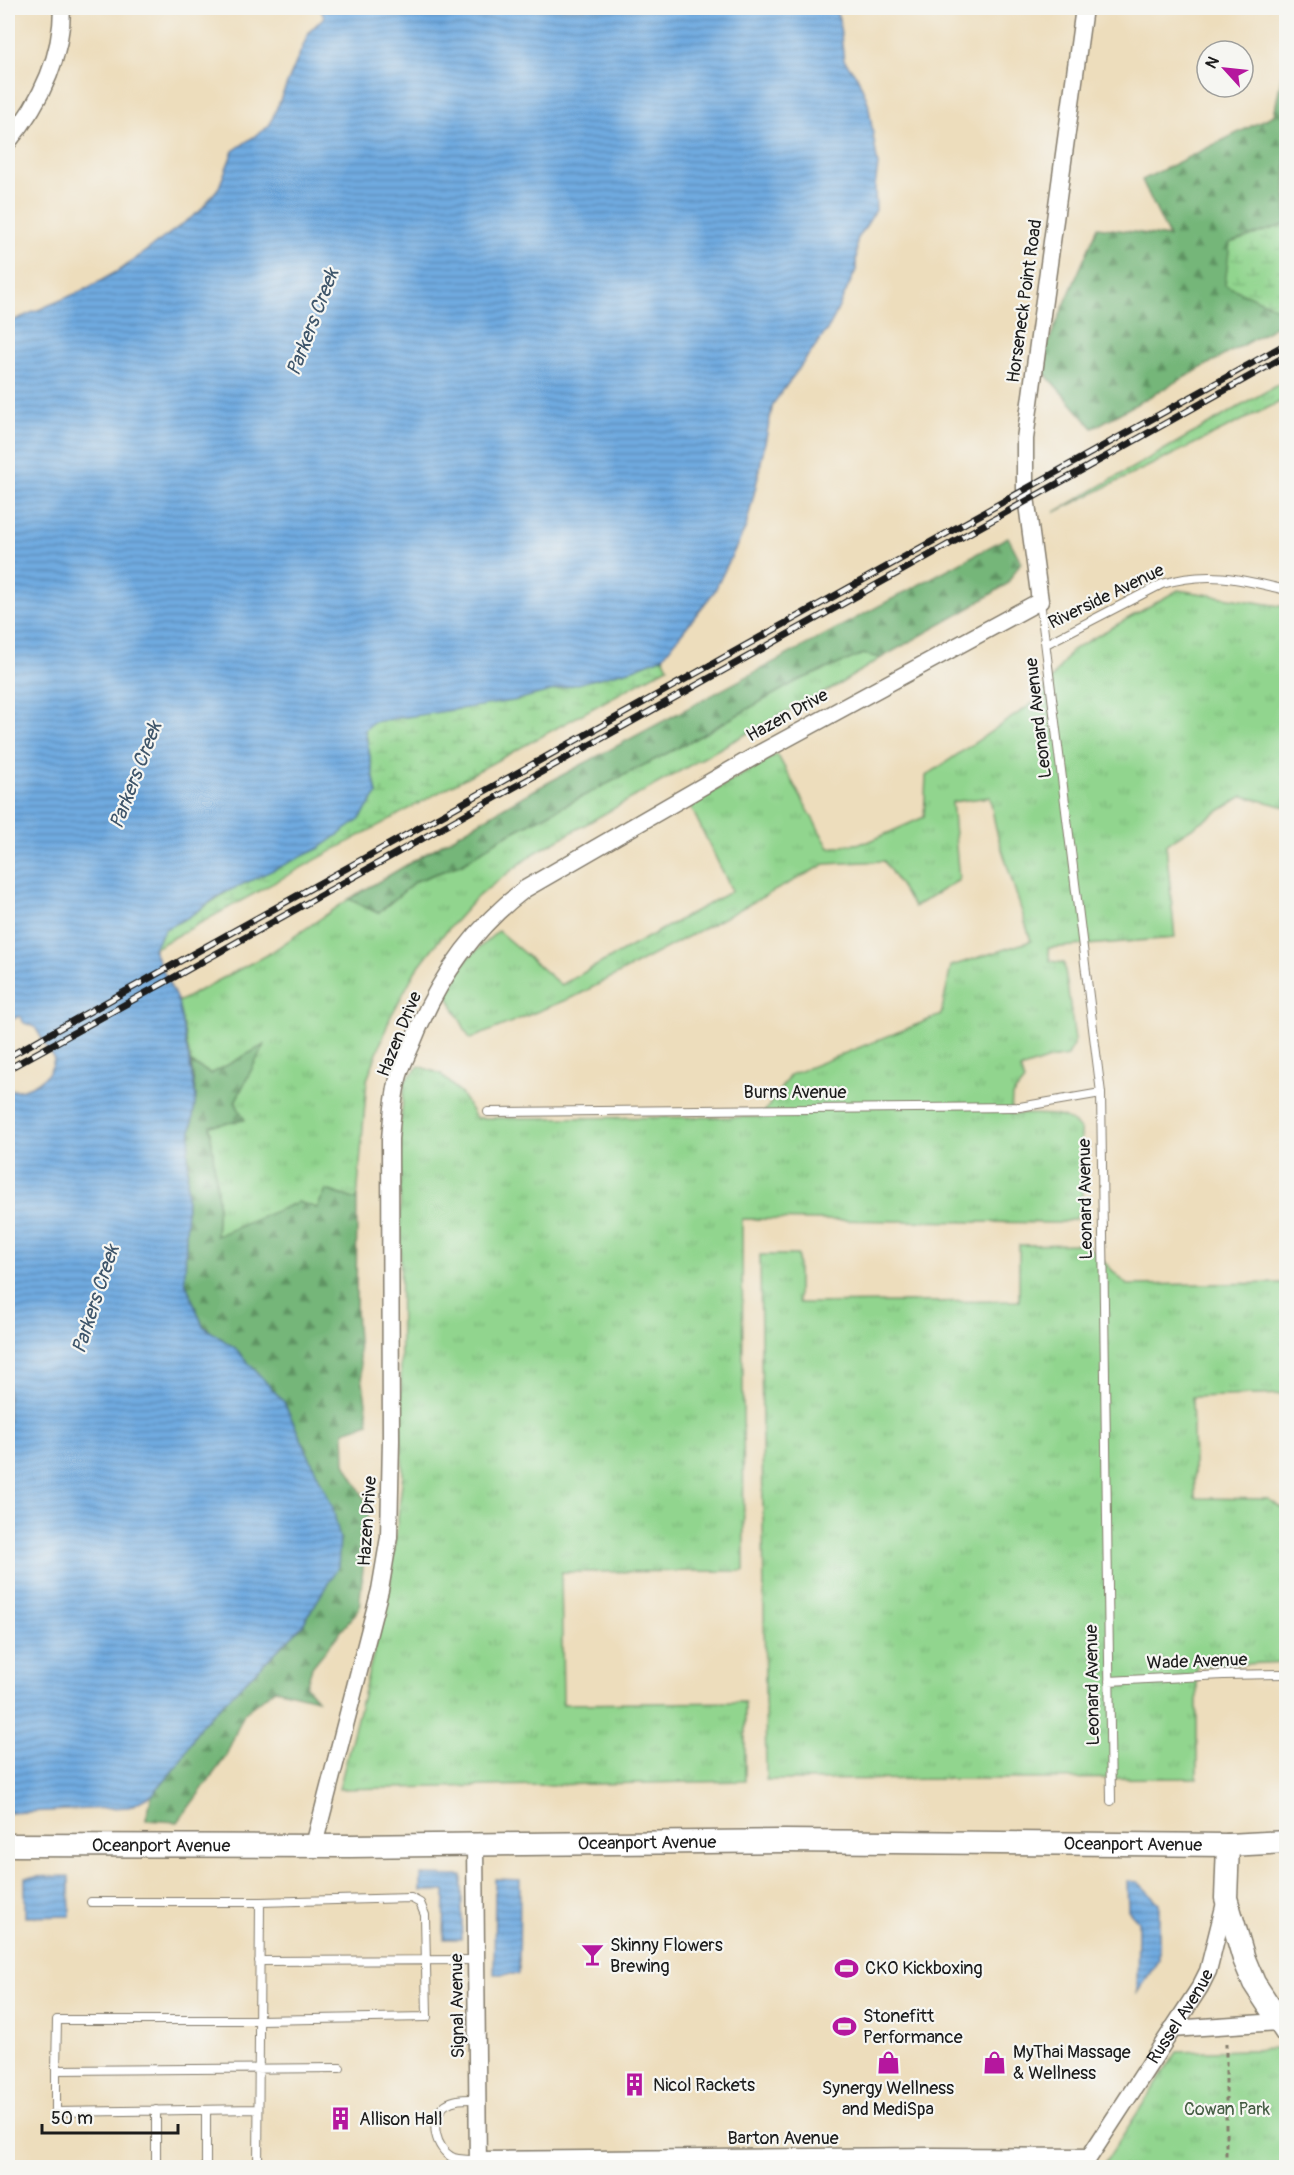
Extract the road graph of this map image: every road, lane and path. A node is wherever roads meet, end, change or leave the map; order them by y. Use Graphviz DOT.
graph roads {
  1 [pos="62,8"];
  2 [pos="1084,8"];
  3 [pos="8,142"];
  4 [pos="1287,590"];
  5 [pos="1041,601"];
  6 [pos="1046,644"];
  7 [pos="1101,1093"];
  8 [pos="488,1112"];
  9 [pos="1287,1674"];
  10 [pos="1109,1681"];
  11 [pos="1111,1801"];
  12 [pos="1287,1842"];
  13 [pos="475,1844"];
  14 [pos="8,1845"];
  15 [pos="314,1845"];
  16 [pos="1228,1845"];
  17 [pos="1226,1898"];
  18 [pos="91,1902"];
  19 [pos="260,1902"];
  20 [pos="476,1959"];
  21 [pos="425,1960"];
  22 [pos="259,1961"];
  23 [pos="259,2020"];
  24 [pos="1226,2026"];
  25 [pos="1283,2027"];
  26 [pos="1172,2029"];
  27 [pos="340,2068"];
  28 [pos="259,2069"];
  29 [pos="56,2070"];
  30 [pos="477,2099"];
  31 [pos="258,2109"];
  32 [pos="156,2110"];
  33 [pos="206,2110"];
  34 [pos="930,2162"];
  35 [pos="1085,2162"];
  36 [pos="791,2163"];
  37 [pos="478,2164"];
  38 [pos="156,2168"];
  39 [pos="206,2168"];
  40 [pos="258,2168"];
  41 [pos="1226,2168"];
  1 -- 3 [label="street"];
  2 -- 5 [label="street, Horseneck Point Road"];
  4 -- 6 [label="lane, Riverside Avenue"];
  5 -- 6 [label="lane, Leonard Avenue"];
  5 -- 15 [label="street, Hazen Drive"];
  6 -- 7 [label="lane, Leonard Avenue"];
  7 -- 8 [label="lane, Burns Avenue"];
  7 -- 10 [label="lane, Leonard Avenue"];
  9 -- 10 [label="lane, Wade Avenue"];
  10 -- 11 [label="lane, Leonard Avenue"];
  12 -- 16 [label="main road, Oceanport Avenue"];
  13 -- 15 [label="main road, Oceanport Avenue"];
  13 -- 16 [label="main road, Oceanport Avenue"];
  13 -- 20 [label="street, Signal Avenue"];
  14 -- 15 [label="main road, Oceanport Avenue"];
  16 -- 17 [label="main road, Russel Avenue"];
  17 -- 25 [label="main road"];
  17 -- 26 [label="street, Russel Avenue"];
  18 -- 19 [label="lane"];
  19 -- 21 [label="lane"];
  19 -- 22 [label="lane"];
  20 -- 21 [label="lane"];
  20 -- 30 [label="street, Signal Avenue"];
  21 -- 22 [label="lane"];
  21 -- 23 [label="lane"];
  22 -- 23 [label="lane"];
  23 -- 28 [label="lane"];
  23 -- 29 [label="lane"];
  24 -- 25 [label="street"];
  24 -- 26 [label="street"];
  24 -- 41 [label="path"];
  26 -- 35 [label="street, Russel Avenue"];
  27 -- 28 [label="lane"];
  28 -- 29 [label="lane"];
  28 -- 31 [label="lane"];
  29 -- 32 [label="lane"];
  30 -- 37 [label="street, Signal Avenue"];
  30 -- 37 [label="lane"];
  31 -- 33 [label="lane"];
  31 -- 40 [label="lane"];
  32 -- 33 [label="lane"];
  32 -- 38 [label="lane"];
  33 -- 39 [label="lane"];
  34 -- 35 [label="street, Barton Avenue"];
  34 -- 36 [label="street, Barton Avenue"];
  36 -- 37 [label="street, Barton Avenue"];
}
